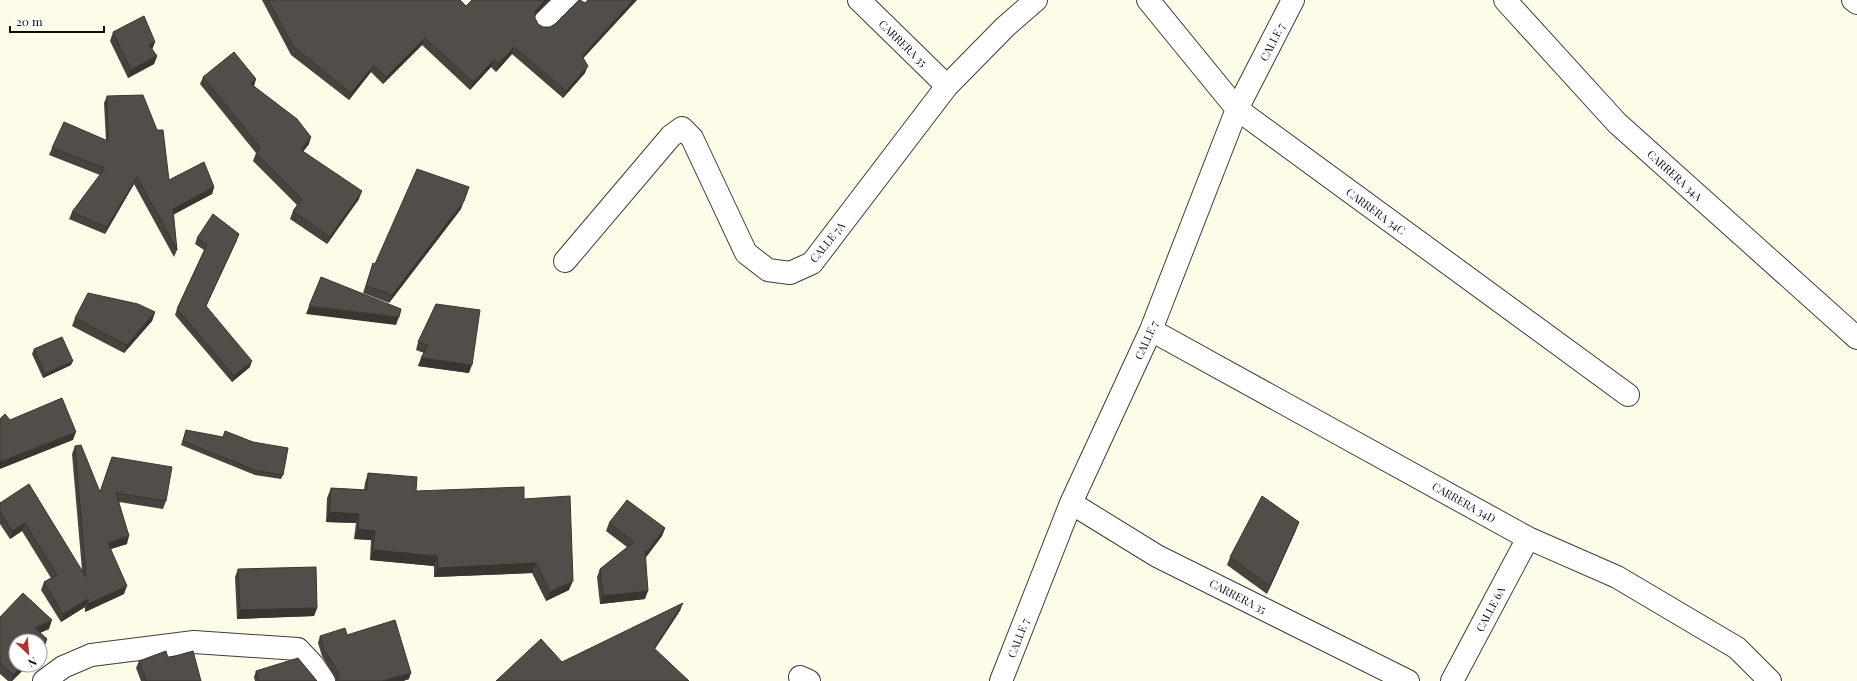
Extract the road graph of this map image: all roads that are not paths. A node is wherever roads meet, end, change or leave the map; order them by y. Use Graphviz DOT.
graph roads {
  1 [pos="567,0"];
  2 [pos="859,0"];
  3 [pos="1036,0"];
  4 [pos="1148,0"];
  5 [pos="1293,0"];
  6 [pos="1505,0"];
  7 [pos="1853,0"];
  8 [pos="1857,4"];
  9 [pos="544,22"];
  10 [pos="947,86"];
  11 [pos="1237,109"];
  12 [pos="565,261"];
  13 [pos="1151,330"];
  14 [pos="1857,338"];
  15 [pos="1628,395"];
  16 [pos="1071,503"];
  17 [pos="1528,538"];
  18 [pos="44,681"];
  19 [pos="324,681"];
  20 [pos="1001,681"];
  21 [pos="1408,681"];
  22 [pos="1452,681"];
  23 [pos="1770,681"];
  1 -- 9 [label="street"];
  2 -- 10 [label="street, CARRERA 35"];
  3 -- 10 [label="street, CALLE 7A"];
  4 -- 11 [label="street, CARRERA 34C"];
  5 -- 11 [label="street, CALLE 7"];
  6 -- 14 [label="street, CARRERA 34A"];
  7 -- 8 [label="street"];
  10 -- 12 [label="street, CALLE 7A"];
  11 -- 13 [label="street, CALLE 7"];
  11 -- 15 [label="street, CARRERA 34C"];
  13 -- 16 [label="street, CALLE 7"];
  13 -- 17 [label="street, CARRERA 34D"];
  16 -- 20 [label="street, CALLE 7"];
  16 -- 21 [label="street, CARRERA 35"];
  17 -- 22 [label="street, CALLE 6A"];
  17 -- 23 [label="street, CARRERA 34D"];
  18 -- 19 [label="street"];
}
